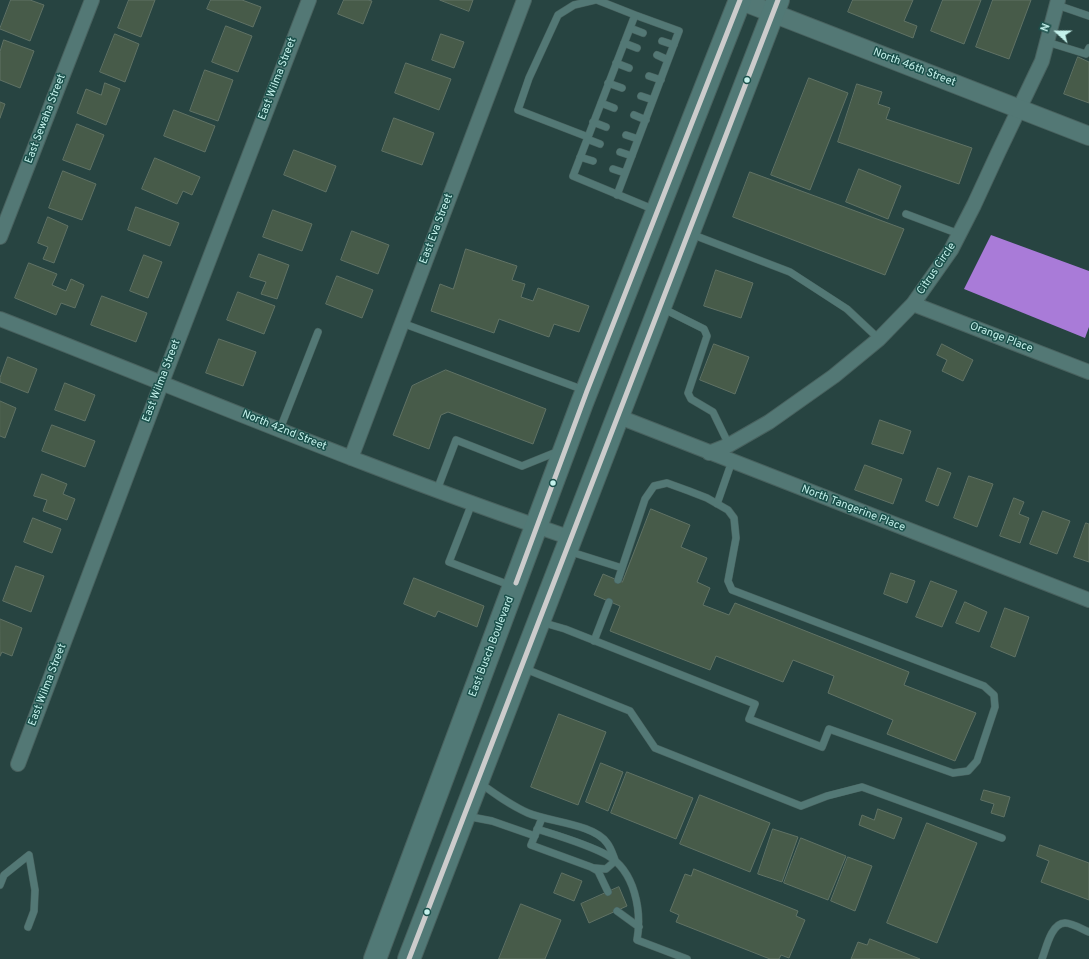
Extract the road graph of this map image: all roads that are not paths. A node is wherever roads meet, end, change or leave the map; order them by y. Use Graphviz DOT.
graph roads {
  1 [pos="92,0"];
  2 [pos="309,0"];
  3 [pos="524,0"];
  4 [pos="596,0"];
  5 [pos="740,0"];
  6 [pos="1058,3"];
  7 [pos="776,7"];
  8 [pos="635,15"];
  9 [pos="1089,16"];
  10 [pos="630,28"];
  11 [pos="643,33"];
  12 [pos="662,40"];
  13 [pos="1047,42"];
  14 [pos="624,43"];
  15 [pos="674,45"];
  16 [pos="637,48"];
  17 [pos="1089,48"];
  18 [pos="656,56"];
  19 [pos="668,60"];
  20 [pos="616,63"];
  21 [pos="629,68"];
  22 [pos="649,76"];
  23 [pos="661,80"];
  24 [pos="608,83"];
  25 [pos="622,88"];
  26 [pos="641,96"];
  27 [pos="653,100"];
  28 [pos="601,103"];
  29 [pos="614,108"];
  30 [pos="1018,109"];
  31 [pos="634,116"];
  32 [pos="646,120"];
  33 [pos="593,122"];
  34 [pos="606,127"];
  35 [pos="626,135"];
  36 [pos="1089,136"];
  37 [pos="587,138"];
  38 [pos="638,139"];
  39 [pos="600,144"];
  40 [pos="620,152"];
  41 [pos="632,156"];
  42 [pos="580,157"];
  43 [pos="593,161"];
  44 [pos="613,169"];
  45 [pos="626,174"];
  46 [pos="617,194"];
  47 [pos="657,211"];
  48 [pos="906,214"];
  49 [pos="688,233"];
  50 [pos="959,234"];
  51 [pos="0,237"];
  52 [pos="913,304"];
  53 [pos="660,307"];
  54 [pos="0,319"];
  55 [pos="402,323"];
  56 [pos="318,332"];
  57 [pos="879,339"];
  58 [pos="1089,372"];
  59 [pos="162,382"];
  60 [pos="586,391"];
  61 [pos="618,416"];
  62 [pos="280,430"];
  63 [pos="729,445"];
  64 [pos="565,449"];
  65 [pos="709,453"];
  66 [pos="351,458"];
  67 [pos="732,461"];
  68 [pos="437,490"];
  69 [pos="472,503"];
  70 [pos="717,504"];
  71 [pos="537,527"];
  72 [pos="568,545"];
  73 [pos="622,568"];
  74 [pos="618,580"];
  75 [pos="514,587"];
  76 [pos="1089,600"];
  77 [pos="609,602"];
  78 [pos="539,622"];
  79 [pos="594,641"];
  80 [pos="521,668"];
  81 [pos="18,764"];
  82 [pos="478,781"];
  83 [pos="464,815"];
  84 [pos="542,818"];
  85 [pos="538,829"];
  86 [pos="535,836"];
  87 [pos="1002,838"];
  88 [pos="615,860"];
  89 [pos="591,867"];
  90 [pos="0,885"];
  91 [pos="608,892"];
  92 [pos="617,911"];
  93 [pos="392,914"];
  94 [pos="28,927"];
  95 [pos="639,927"];
  96 [pos="1089,932"];
  97 [pos="375,959"];
  98 [pos="388,959"];
  99 [pos="409,959"];
  100 [pos="687,959"];
  101 [pos="1042,959"];
  1 -- 51 [label="street, East Sewaha Street"];
  2 -- 59 [label="street, East Wilma Street"];
  3 -- 55 [label="street, East Eva Street"];
  4 -- 8 [label="lane"];
  4 -- 37 [label="lane"];
  5 -- 7 [label="street, North 46th Street"];
  5 -- 47 [label="main road, East Busch Boulevard"];
  6 -- 9 [label="lane"];
  6 -- 13 [label="street, Citrus Circle"];
  7 -- 30 [label="street, North 46th Street"];
  7 -- 49 [label="main road"];
  8 -- 10 [label="lane"];
  8 -- 15 [label="lane"];
  10 -- 11 [label="lane"];
  10 -- 14 [label="lane"];
  12 -- 15 [label="lane"];
  13 -- 17 [label="lane"];
  13 -- 30 [label="street, Citrus Circle"];
  14 -- 16 [label="lane"];
  14 -- 20 [label="lane"];
  15 -- 19 [label="lane"];
  18 -- 19 [label="lane"];
  19 -- 23 [label="lane"];
  20 -- 21 [label="lane"];
  20 -- 24 [label="lane"];
  22 -- 23 [label="lane"];
  23 -- 27 [label="lane"];
  24 -- 25 [label="lane"];
  24 -- 28 [label="lane"];
  26 -- 27 [label="lane"];
  27 -- 32 [label="lane"];
  28 -- 29 [label="lane"];
  28 -- 33 [label="lane"];
  30 -- 36 [label="street, North 46th Street"];
  30 -- 50 [label="street, Citrus Circle"];
  31 -- 32 [label="lane"];
  32 -- 38 [label="lane"];
  33 -- 34 [label="lane"];
  33 -- 37 [label="lane"];
  35 -- 38 [label="lane"];
  37 -- 39 [label="lane"];
  37 -- 42 [label="lane"];
  38 -- 41 [label="lane"];
  40 -- 41 [label="lane"];
  41 -- 45 [label="lane"];
  42 -- 43 [label="lane"];
  42 -- 46 [label="lane"];
  44 -- 45 [label="lane"];
  45 -- 46 [label="lane"];
  46 -- 47 [label="lane"];
  47 -- 60 [label="main road, East Busch Boulevard"];
  48 -- 50 [label="lane"];
  49 -- 53 [label="main road"];
  49 -- 57 [label="lane"];
  50 -- 52 [label="street, Citrus Circle"];
  52 -- 57 [label="street, Citrus Circle"];
  52 -- 58 [label="street, Orange Place"];
  53 -- 61 [label="main road"];
  53 -- 63 [label="lane"];
  54 -- 59 [label="street, North 42nd Street"];
  55 -- 60 [label="lane"];
  55 -- 66 [label="street, East Eva Street"];
  56 -- 62 [label="lane"];
  57 -- 63 [label="street, Citrus Circle"];
  59 -- 62 [label="street, North 42nd Street"];
  59 -- 81 [label="street, East Wilma Street"];
  60 -- 64 [label="main road, East Busch Boulevard"];
  61 -- 65 [label="street, North Tangerine Place"];
  61 -- 72 [label="main road"];
  62 -- 66 [label="street, North 42nd Street"];
  63 -- 65 [label="street, Citrus Circle"];
  64 -- 68 [label="lane"];
  64 -- 71 [label="main road, East Busch Boulevard"];
  65 -- 67 [label="street, North Tangerine Place"];
  66 -- 68 [label="street, North 42nd Street"];
  67 -- 70 [label="lane"];
  67 -- 76 [label="street, North Tangerine Place"];
  68 -- 69 [label="street, North 42nd Street"];
  69 -- 71 [label="street, North 42nd Street"];
  69 -- 75 [label="lane"];
  70 -- 73 [label="lane"];
  70 -- 79 [label="lane"];
  71 -- 72 [label="street, North 42nd Street"];
  71 -- 75 [label="main road, East Busch Boulevard"];
  72 -- 73 [label="lane"];
  72 -- 78 [label="main road"];
  73 -- 74 [label="lane"];
  75 -- 93 [label="main road, East Busch Boulevard"];
  77 -- 79 [label="lane"];
  78 -- 79 [label="lane"];
  78 -- 80 [label="main road"];
  80 -- 82 [label="main road"];
  80 -- 87 [label="lane"];
  82 -- 83 [label="main road"];
  82 -- 84 [label="lane"];
  83 -- 86 [label="lane"];
  83 -- 99 [label="main road"];
  84 -- 85 [label="lane"];
  84 -- 88 [label="lane"];
  85 -- 86 [label="lane"];
  85 -- 88 [label="lane"];
  86 -- 89 [label="lane"];
  88 -- 89 [label="lane"];
  88 -- 95 [label="lane"];
  89 -- 91 [label="lane"];
  90 -- 94 [label="lane"];
  92 -- 95 [label="lane"];
  93 -- 97 [label="main road, East Busch Boulevard"];
  93 -- 98 [label="main road"];
  95 -- 100 [label="lane"];
  96 -- 101 [label="lane"];
}
